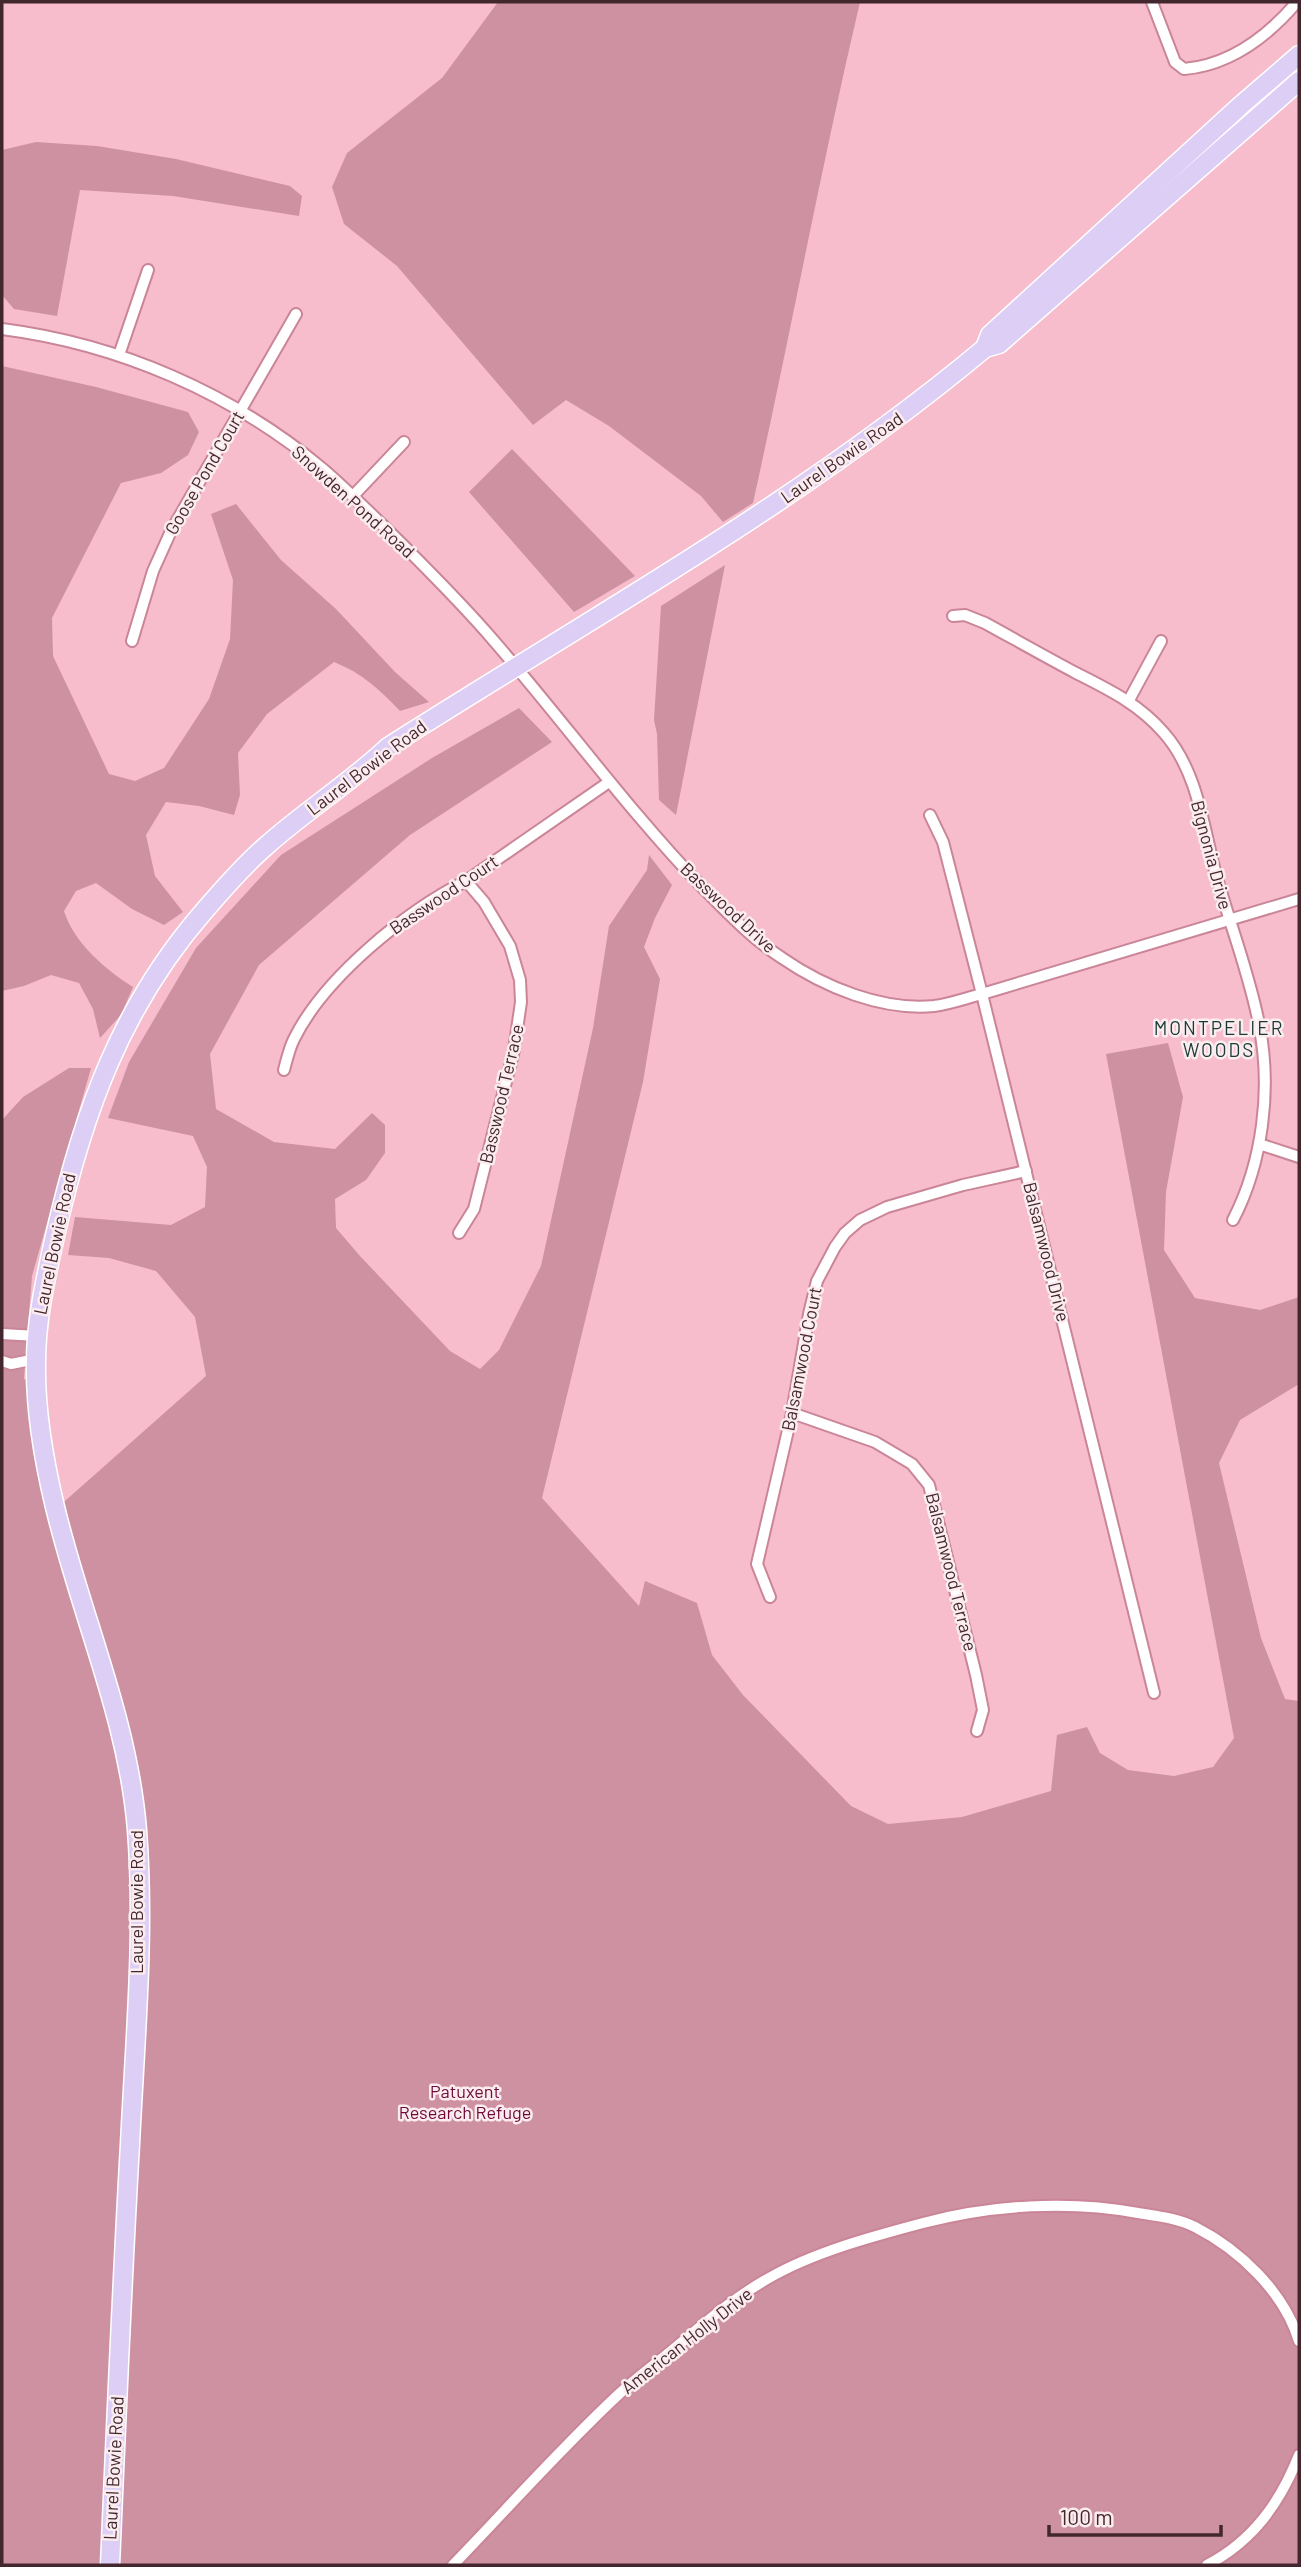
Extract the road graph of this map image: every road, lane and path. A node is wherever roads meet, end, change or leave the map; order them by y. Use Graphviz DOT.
graph roads {
  1 [pos="1152,2"];
  2 [pos="1297,2"];
  3 [pos="1299,55"];
  4 [pos="1299,81"];
  5 [pos="148,270"];
  6 [pos="296,314"];
  7 [pos="2,329"];
  8 [pos="985,348"];
  9 [pos="119,355"];
  10 [pos="240,412"];
  11 [pos="404,442"];
  12 [pos="353,496"];
  13 [pos="953,616"];
  14 [pos="132,641"];
  15 [pos="1161,641"];
  16 [pos="515,667"];
  17 [pos="1129,700"];
  18 [pos="609,782"];
  19 [pos="930,815"];
  20 [pos="466,881"];
  21 [pos="1299,899"];
  22 [pos="1229,920"];
  23 [pos="982,994"];
  24 [pos="284,1070"];
  25 [pos="1259,1144"];
  26 [pos="1299,1157"];
  27 [pos="1026,1171"];
  28 [pos="1233,1220"];
  29 [pos="459,1233"];
  30 [pos="2,1334"];
  31 [pos="37,1336"];
  32 [pos="36,1359"];
  33 [pos="2,1361"];
  34 [pos="792,1413"];
  35 [pos="770,1597"];
  36 [pos="1154,1693"];
  37 [pos="977,1731"];
  38 [pos="1299,2339"];
  39 [pos="1299,2455"];
  40 [pos="110,2565"];
  41 [pos="453,2565"];
  42 [pos="1207,2565"];
  1 -- 2 [label="street"];
  3 -- 8 [label="main road, Laurel Bowie Road"];
  4 -- 8 [label="main road, Laurel Bowie Road"];
  5 -- 9 [label="street"];
  6 -- 10 [label="street, Goose Pond Court"];
  7 -- 9 [label="street, Snowden Pond Road"];
  8 -- 16 [label="main road, Laurel Bowie Road"];
  9 -- 10 [label="street, Snowden Pond Road"];
  10 -- 12 [label="street, Snowden Pond Road"];
  10 -- 14 [label="street, Goose Pond Court"];
  11 -- 12 [label="street"];
  12 -- 16 [label="street, Snowden Pond Road"];
  13 -- 17 [label="street, Bignonia Drive"];
  15 -- 17 [label="street"];
  16 -- 18 [label="street, Basswood Drive"];
  16 -- 31 [label="main road, Laurel Bowie Road"];
  17 -- 22 [label="street, Bignonia Drive"];
  18 -- 20 [label="street, Basswood Court"];
  18 -- 23 [label="street, Basswood Drive"];
  19 -- 23 [label="street, Balsamwood Drive"];
  20 -- 24 [label="street, Basswood Court"];
  20 -- 29 [label="street, Basswood Terrace"];
  21 -- 22 [label="street, Basswood Drive"];
  22 -- 23 [label="street, Basswood Drive"];
  22 -- 25 [label="street, Bignonia Drive"];
  23 -- 27 [label="street, Balsamwood Drive"];
  25 -- 26 [label="street"];
  25 -- 28 [label="street, Bignonia Drive"];
  27 -- 34 [label="street, Balsamwood Court"];
  27 -- 36 [label="street, Balsamwood Drive"];
  30 -- 31 [label="street"];
  31 -- 32 [label="main road, Laurel Bowie Road"];
  32 -- 33 [label="street"];
  32 -- 40 [label="main road, Laurel Bowie Road"];
  34 -- 35 [label="street, Balsamwood Court"];
  34 -- 37 [label="street, Balsamwood Terrace"];
  38 -- 41 [label="street, American Holly Drive"];
  39 -- 42 [label="street"];
}
